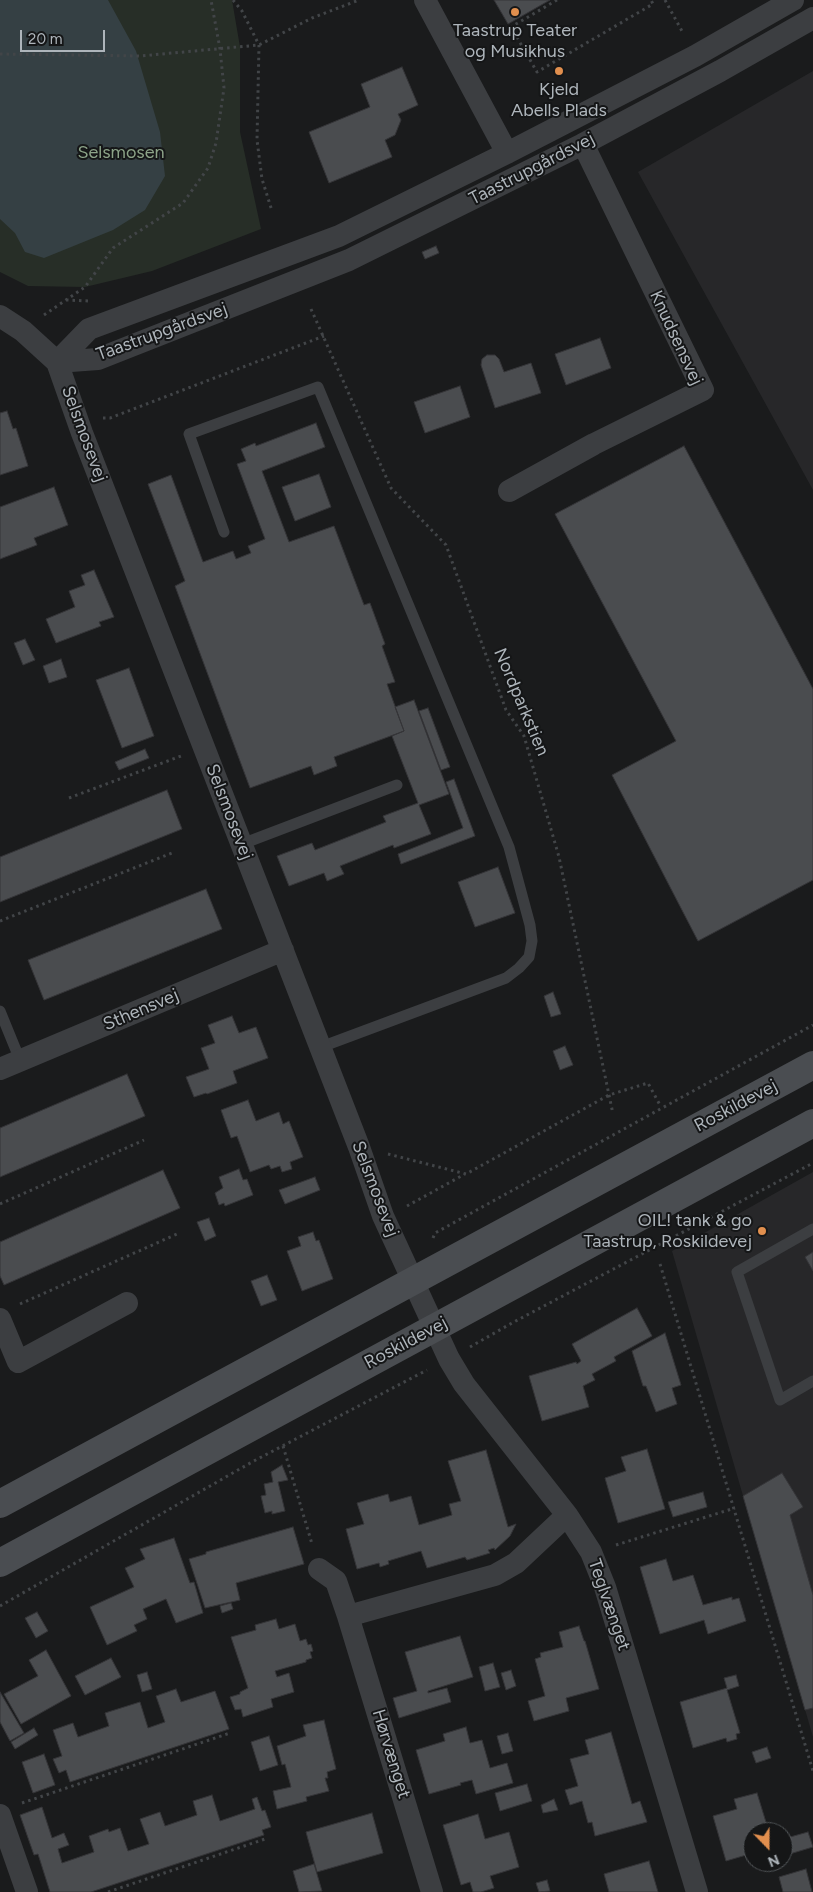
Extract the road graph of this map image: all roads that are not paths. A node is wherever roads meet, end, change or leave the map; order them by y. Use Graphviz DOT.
graph roads {
  1 [pos="425,0"];
  2 [pos="793,0"];
  3 [pos="813,18"];
  4 [pos="583,144"];
  5 [pos="507,153"];
  6 [pos="0,316"];
  7 [pos="57,362"];
  8 [pos="509,491"];
  9 [pos="224,532"];
  10 [pos="397,785"];
  11 [pos="242,844"];
  12 [pos="283,950"];
  13 [pos="0,1011"];
  14 [pos="321,1048"];
  15 [pos="20,1060"];
  16 [pos="813,1065"];
  17 [pos="0,1069"];
  18 [pos="813,1123"];
  19 [pos="813,1229"];
  20 [pos="413,1281"];
  21 [pos="127,1303"];
  22 [pos="0,1319"];
  23 [pos="435,1328"];
  24 [pos="813,1381"];
  25 [pos="0,1504"];
  26 [pos="567,1515"];
  27 [pos="0,1563"];
  28 [pos="319,1569"];
  29 [pos="348,1616"];
  30 [pos="9,1809"];
  31 [pos="26,1892"];
  32 [pos="432,1892"];
  33 [pos="697,1892"];
  1 -- 5 [label="street"];
  2 -- 5 [label="street, Taastrupgårdsvej"];
  3 -- 4 [label="street, Taastrupgårdsvej"];
  4 -- 7 [label="street, Taastrupgårdsvej"];
  4 -- 8 [label="street, Knudsensvej"];
  5 -- 7 [label="street, Taastrupgårdsvej"];
  6 -- 7 [label="street, Selsmosevej"];
  7 -- 11 [label="street, Selsmosevej"];
  9 -- 14 [label="lane"];
  10 -- 11 [label="lane"];
  11 -- 12 [label="street, Selsmosevej"];
  12 -- 14 [label="street, Selsmosevej"];
  12 -- 15 [label="street, Sthensvej"];
  13 -- 15 [label="lane"];
  14 -- 20 [label="street, Selsmosevej"];
  15 -- 17 [label="street, Sthensvej"];
  16 -- 20 [label="main road, Roskildevej"];
  18 -- 23 [label="main road, Roskildevej"];
  19 -- 24 [label="lane"];
  20 -- 23 [label="street, Selsmosevej"];
  20 -- 25 [label="main road, Roskildevej"];
  21 -- 22 [label="street"];
  23 -- 26 [label="street, Teglvænget"];
  23 -- 27 [label="main road, Roskildevej"];
  26 -- 29 [label="street"];
  26 -- 33 [label="street, Teglvænget"];
  28 -- 29 [label="street, Hørvænget"];
  29 -- 32 [label="street, Hørvænget"];
  30 -- 31 [label="street"];
}
